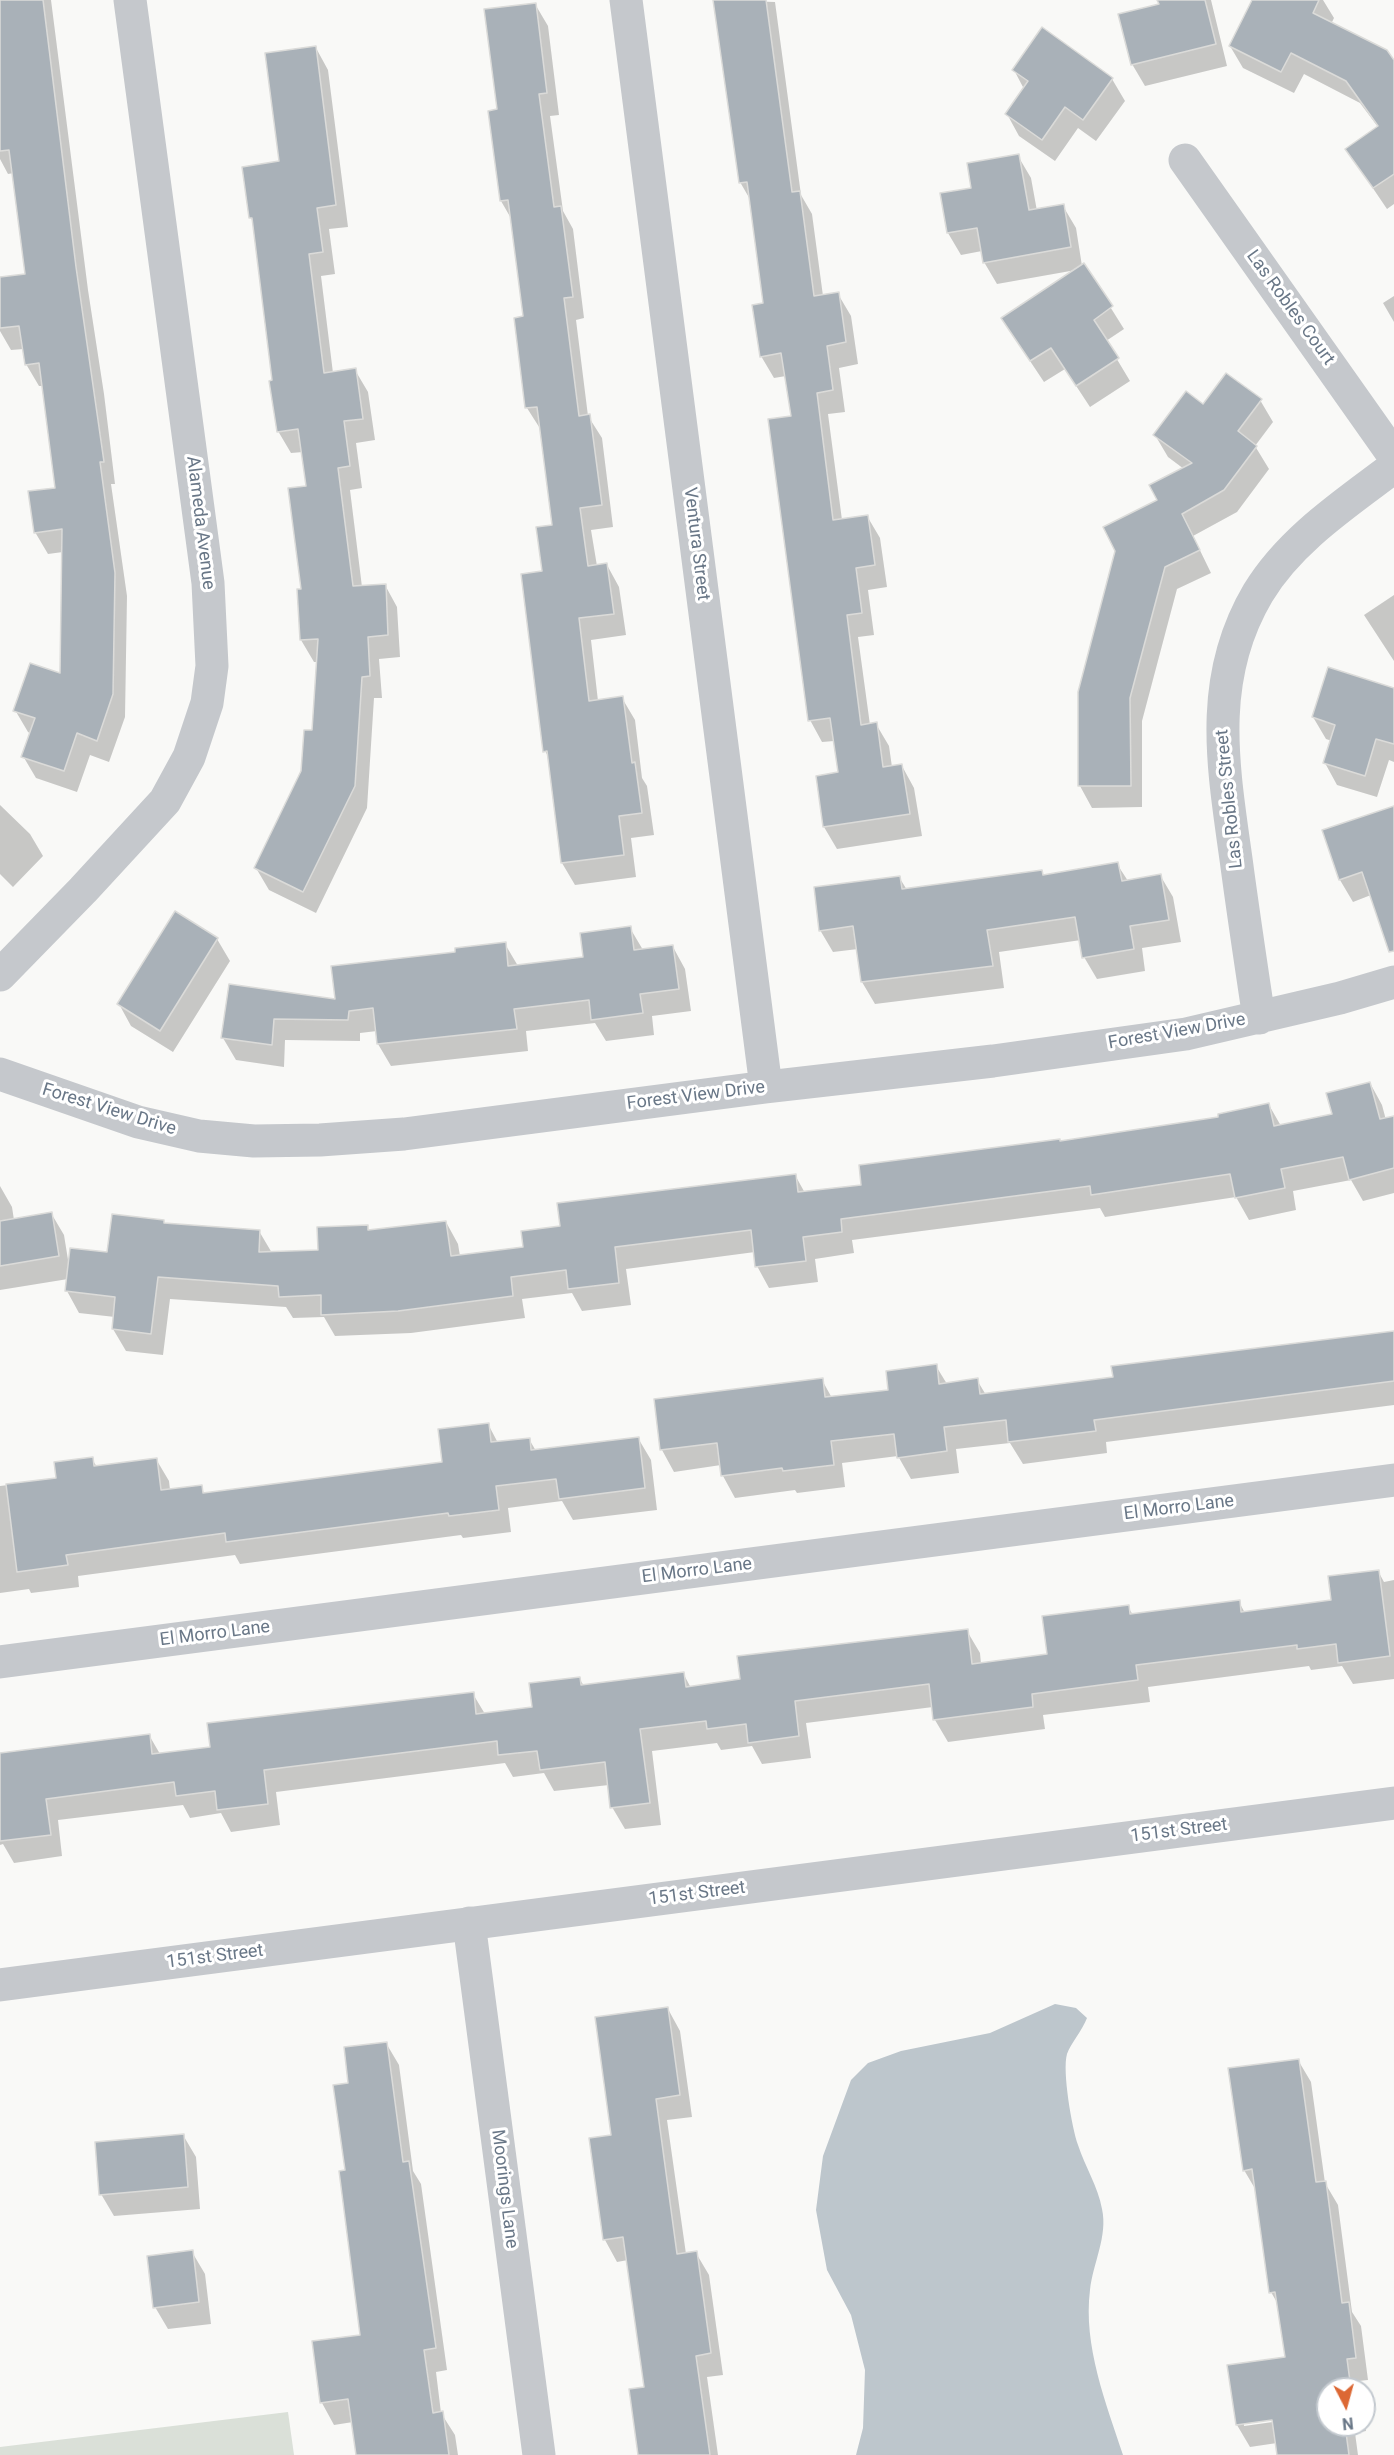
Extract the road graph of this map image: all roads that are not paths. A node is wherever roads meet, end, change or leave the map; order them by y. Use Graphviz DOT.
graph roads {
  1 [pos="130,0"];
  2 [pos="626,0"];
  3 [pos="1185,160"];
  4 [pos="1394,456"];
  5 [pos="1394,467"];
  6 [pos="0,975"];
  7 [pos="1394,982"];
  8 [pos="1258,1018"];
  9 [pos="0,1074"];
  10 [pos="766,1087"];
  11 [pos="1394,1480"];
  12 [pos="0,1662"];
  13 [pos="1394,1803"];
  14 [pos="469,1923"];
  15 [pos="0,1985"];
  16 [pos="538,2455"];
  1 -- 6 [label="street, Alameda Avenue"];
  2 -- 10 [label="street, Ventura Street"];
  3 -- 4 [label="street, Las Robles Court"];
  5 -- 8 [label="street, Las Robles Street"];
  7 -- 8 [label="street, Forest View Drive"];
  8 -- 10 [label="street, Forest View Drive"];
  9 -- 10 [label="street, Forest View Drive"];
  11 -- 12 [label="street, El Morro Lane"];
  13 -- 14 [label="street, 151st Street"];
  14 -- 15 [label="street, 151st Street"];
  14 -- 16 [label="street, Moorings Lane"];
}
